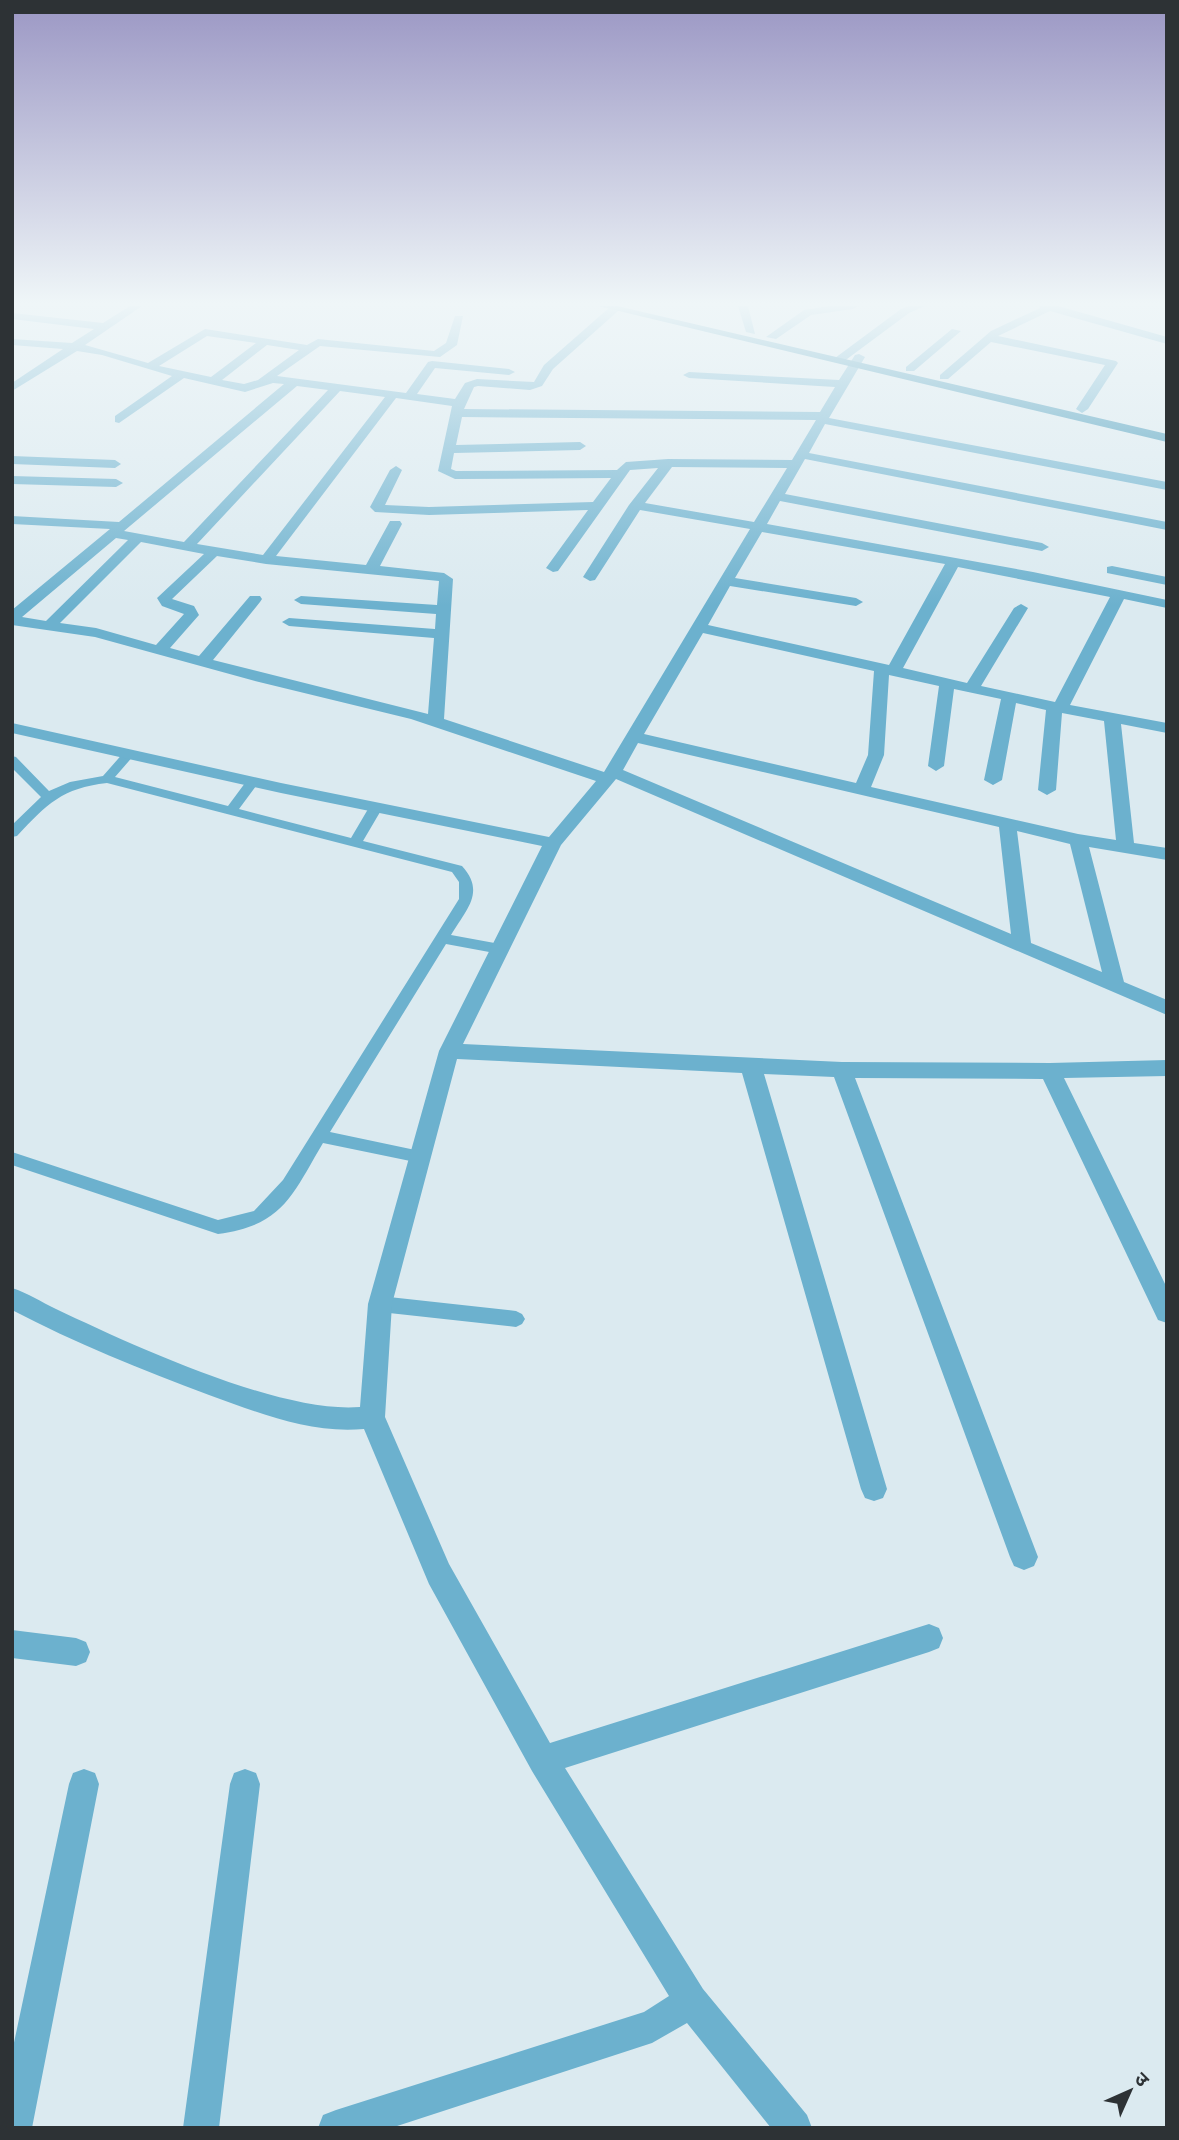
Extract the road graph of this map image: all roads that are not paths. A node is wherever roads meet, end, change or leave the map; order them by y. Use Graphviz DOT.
graph roads {
  1 [pos="137,406"];
  2 [pos="265,406"];
  3 [pos="319,406"];
  4 [pos="384,406"];
  5 [pos="449,406"];
  6 [pos="829,406"];
  7 [pos="1028,406"];
  8 [pos="1068,406"];
  9 [pos="1084,406"];
  10 [pos="458,408"];
  11 [pos="1082,409"];
  12 [pos="823,418"];
  13 [pos="119,419"];
  14 [pos="1167,428"];
  15 [pos="1167,438"];
  16 [pos="580,446"];
  17 [pos="450,449"];
  18 [pos="12,460"];
  19 [pos="798,460"];
  20 [pos="668,463"];
  21 [pos="116,464"];
  22 [pos="396,470"];
  23 [pos="618,474"];
  24 [pos="12,480"];
  25 [pos="116,484"];
  26 [pos="1167,486"];
  27 [pos="1084,490"];
  28 [pos="776,496"];
  29 [pos="636,505"];
  30 [pos="596,506"];
  31 [pos="1080,510"];
  32 [pos="12,520"];
  33 [pos="395,524"];
  34 [pos="1167,526"];
  35 [pos="757,528"];
  36 [pos="117,529"];
  37 [pos="138,538"];
  38 [pos="187,547"];
  39 [pos="1042,547"];
  40 [pos="214,552"];
  41 [pos="266,560"];
  42 [pos="953,562"];
  43 [pos="553,568"];
  44 [pos="371,570"];
  45 [pos="1112,570"];
  46 [pos="590,577"];
  47 [pos="726,580"];
  48 [pos="1167,580"];
  49 [pos="1119,594"];
  50 [pos="255,599"];
  51 [pos="301,600"];
  52 [pos="856,602"];
  53 [pos="1167,604"];
  54 [pos="1021,608"];
  55 [pos="443,610"];
  56 [pos="12,619"];
  57 [pos="289,622"];
  58 [pos="50,625"];
  59 [pos="698,627"];
  60 [pos="442,634"];
  61 [pos="160,650"];
  62 [pos="204,662"];
  63 [pos="888,670"];
  64 [pos="947,683"];
  65 [pos="972,688"];
  66 [pos="1009,697"];
  67 [pos="1057,708"];
  68 [pos="1112,718"];
  69 [pos="436,721"];
  70 [pos="12,728"];
  71 [pos="1167,728"];
  72 [pos="634,737"];
  73 [pos="129,754"];
  74 [pos="12,760"];
  75 [pos="936,766"];
  76 [pos="610,775"];
  77 [pos="107,779"];
  78 [pos="993,780"];
  79 [pos="253,782"];
  80 [pos="1047,790"];
  81 [pos="861,791"];
  82 [pos="47,796"];
  83 [pos="376,807"];
  84 [pos="231,811"];
  85 [pos="1007,824"];
  86 [pos="14,830"];
  87 [pos="1078,839"];
  88 [pos="355,842"];
  89 [pos="553,843"];
  90 [pos="1126,849"];
  91 [pos="1167,853"];
  92 [pos="442,938"];
  93 [pos="1022,947"];
  94 [pos="500,949"];
  95 [pos="1115,986"];
  96 [pos="1167,1009"];
  97 [pos="449,1051"];
  98 [pos="751,1067"];
  99 [pos="842,1070"];
  100 [pos="1049,1071"];
  101 [pos="1164,1073"];
  102 [pos="319,1136"];
  103 [pos="420,1157"];
  104 [pos="12,1158"];
  105 [pos="12,1298"];
  106 [pos="380,1304"];
  107 [pos="1167,1313"];
  108 [pos="516,1319"];
  109 [pos="372,1417"];
  110 [pos="874,1489"];
  111 [pos="1024,1557"];
  112 [pos="929,1638"];
  113 [pos="12,1644"];
  114 [pos="76,1652"];
  115 [pos="543,1760"];
  116 [pos="84,1784"];
  117 [pos="245,1784"];
  118 [pos="691,2001"];
  119 [pos="14,2128"];
  120 [pos="201,2128"];
  121 [pos="336,2128"];
  122 [pos="794,2128"];
  1 -- 13 [label="street"];
  2 -- 36 [label="street"];
  3 -- 38 [label="street"];
  4 -- 41 [label="street"];
  5 -- 10 [label="street"];
  6 -- 12 [label="street"];
  7 -- 15 [label="street"];
  8 -- 11 [label="street"];
  9 -- 11 [label="street"];
  10 -- 12 [label="street"];
  10 -- 17 [label="street"];
  11 -- 14 [label="street"];
  12 -- 19 [label="street"];
  12 -- 26 [label="street"];
  16 -- 17 [label="street"];
  17 -- 23 [label="street"];
  18 -- 21 [label="street"];
  19 -- 20 [label="street"];
  19 -- 28 [label="street"];
  19 -- 31 [label="street"];
  20 -- 23 [label="street"];
  20 -- 29 [label="street"];
  22 -- 30 [label="street"];
  23 -- 30 [label="street"];
  24 -- 25 [label="street"];
  27 -- 31 [label="street"];
  28 -- 35 [label="street"];
  28 -- 39 [label="street"];
  29 -- 35 [label="street"];
  29 -- 46 [label="street"];
  30 -- 43 [label="street"];
  31 -- 34 [label="street"];
  32 -- 36 [label="street"];
  33 -- 44 [label="street"];
  35 -- 42 [label="street"];
  35 -- 47 [label="street"];
  36 -- 37 [label="street"];
  36 -- 56 [label="street"];
  37 -- 38 [label="street"];
  37 -- 58 [label="street"];
  38 -- 40 [label="street"];
  40 -- 41 [label="street"];
  40 -- 61 [label="street"];
  41 -- 44 [label="street"];
  42 -- 49 [label="street"];
  42 -- 63 [label="street"];
  44 -- 55 [label="street"];
  45 -- 48 [label="street"];
  47 -- 52 [label="street"];
  47 -- 59 [label="street"];
  49 -- 53 [label="street"];
  49 -- 67 [label="street"];
  50 -- 62 [label="street"];
  51 -- 55 [label="street"];
  54 -- 65 [label="street"];
  55 -- 60 [label="street"];
  56 -- 58 [label="street"];
  57 -- 60 [label="street"];
  58 -- 61 [label="street"];
  59 -- 63 [label="street"];
  59 -- 72 [label="street"];
  60 -- 69 [label="street"];
  61 -- 62 [label="street"];
  62 -- 69 [label="street"];
  63 -- 64 [label="street"];
  63 -- 81 [label="street"];
  64 -- 65 [label="street"];
  64 -- 75 [label="street"];
  65 -- 66 [label="street"];
  66 -- 67 [label="street"];
  66 -- 78 [label="street"];
  67 -- 68 [label="street"];
  67 -- 80 [label="street"];
  68 -- 71 [label="street"];
  68 -- 90 [label="street"];
  69 -- 76 [label="street"];
  70 -- 73 [label="street"];
  72 -- 76 [label="street"];
  72 -- 81 [label="street"];
  73 -- 77 [label="lane"];
  73 -- 79 [label="street"];
  74 -- 82 [label="lane"];
  76 -- 89 [label="street"];
  76 -- 93 [label="street"];
  77 -- 82 [label="lane"];
  77 -- 84 [label="lane"];
  79 -- 83 [label="street"];
  79 -- 84 [label="lane"];
  81 -- 85 [label="street"];
  82 -- 86 [label="lane"];
  83 -- 88 [label="lane"];
  83 -- 89 [label="street"];
  84 -- 88 [label="lane"];
  85 -- 87 [label="street"];
  85 -- 93 [label="street"];
  87 -- 90 [label="street"];
  87 -- 95 [label="street"];
  88 -- 92 [label="lane"];
  89 -- 94 [label="street"];
  90 -- 91 [label="street"];
  92 -- 94 [label="lane"];
  92 -- 102 [label="lane"];
  93 -- 95 [label="street"];
  94 -- 97 [label="street"];
  95 -- 96 [label="street"];
  97 -- 98 [label="street"];
  97 -- 103 [label="street"];
  98 -- 99 [label="street"];
  98 -- 110 [label="street"];
  99 -- 100 [label="street"];
  99 -- 111 [label="street"];
  100 -- 101 [label="street"];
  100 -- 107 [label="street"];
  102 -- 103 [label="lane"];
  102 -- 104 [label="lane"];
  103 -- 106 [label="street"];
  105 -- 109 [label="street"];
  106 -- 108 [label="lane"];
  106 -- 109 [label="street"];
  109 -- 115 [label="street"];
  112 -- 115 [label="street"];
  113 -- 114 [label="street"];
  115 -- 118 [label="street"];
  116 -- 119 [label="street"];
  117 -- 120 [label="street"];
  118 -- 121 [label="street"];
  118 -- 122 [label="street"];
}
